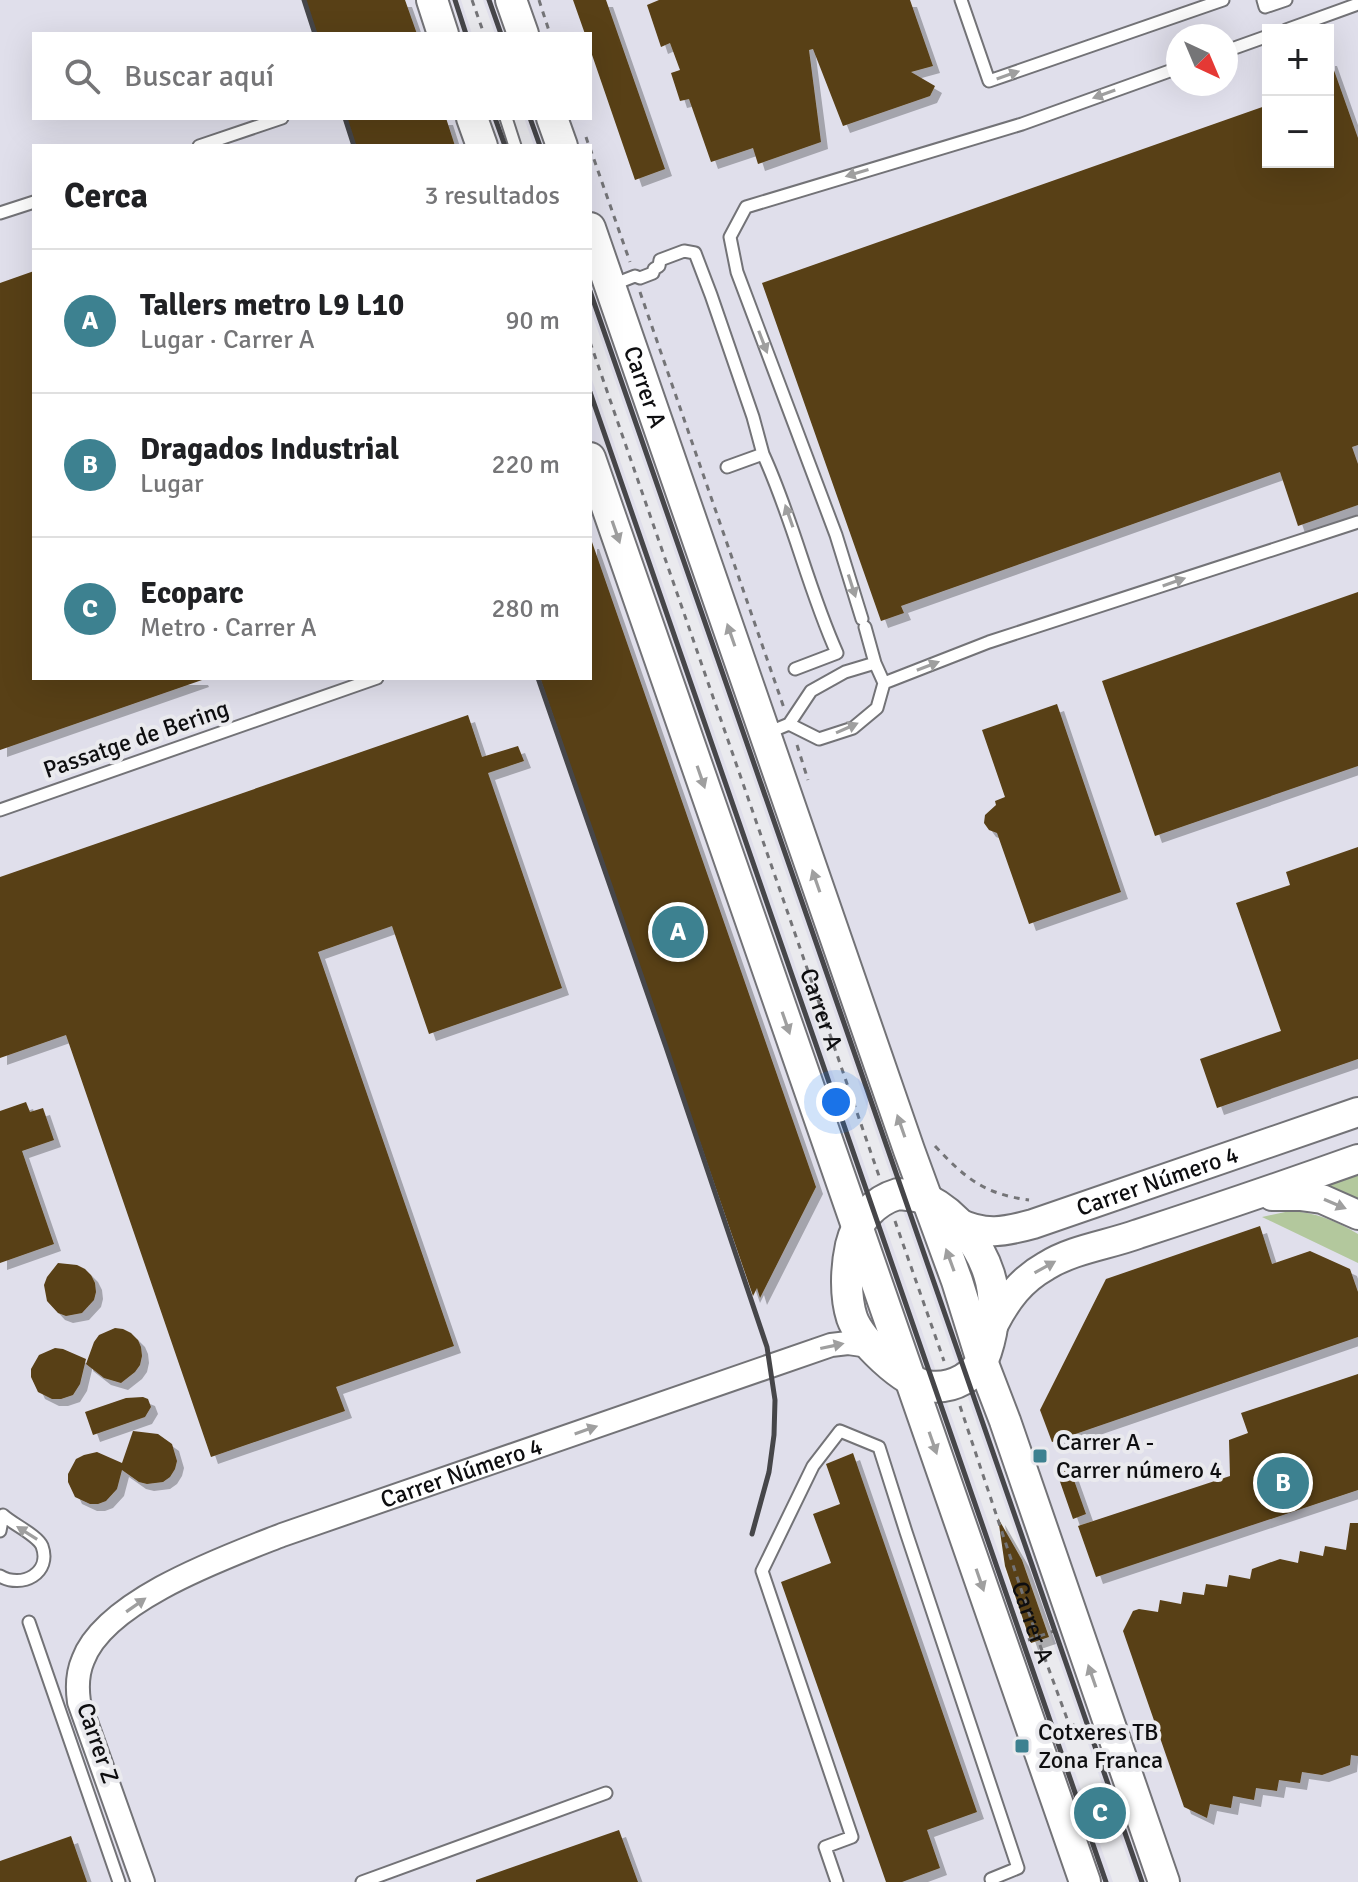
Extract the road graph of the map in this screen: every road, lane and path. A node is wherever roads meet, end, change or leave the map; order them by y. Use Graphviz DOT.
graph roads {
  1 [pos="432,0"];
  2 [pos="472,0"];
  3 [pos="511,0"];
  4 [pos="539,0"];
  5 [pos="961,0"];
  6 [pos="1223,0"];
  7 [pos="1286,0"];
  8 [pos="1264,4"];
  9 [pos="1358,4"];
  10 [pos="1303,24"];
  11 [pos="442,32"];
  12 [pos="483,32"];
  13 [pos="522,32"];
  14 [pos="549,32"];
  15 [pos="1262,38"];
  16 [pos="1238,47"];
  17 [pos="1166,72"];
  18 [pos="276,120"];
  19 [pos="473,120"];
  20 [pos="507,120"];
  21 [pos="553,120"];
  22 [pos="205,144"];
  23 [pos="481,144"];
  24 [pos="514,144"];
  25 [pos="561,144"];
  26 [pos="32,203"];
  27 [pos="0,213"];
  28 [pos="592,231"];
  29 [pos="622,281"];
  30 [pos="592,348"];
  31 [pos="763,454"];
  32 [pos="592,464"];
  33 [pos="727,467"];
  34 [pos="1358,522"];
  35 [pos="837,653"];
  36 [pos="875,663"];
  37 [pos="795,669"];
  38 [pos="845,672"];
  39 [pos="371,680"];
  40 [pos="884,683"];
  41 [pos="777,729"];
  42 [pos="0,810"];
  43 [pos="1358,1112"];
  44 [pos="1310,1128"];
  45 [pos="1358,1136"];
  46 [pos="1358,1159"];
  47 [pos="1255,1196"];
  48 [pos="887,1198"];
  49 [pos="928,1200"];
  50 [pos="1358,1215"];
  51 [pos="957,1222"];
  52 [pos="857,1228"];
  53 [pos="994,1324"];
  54 [pos="869,1346"];
  55 [pos="982,1361"];
  56 [pos="911,1379"];
  57 [pos="952,1384"];
  58 [pos="2,1511"];
  59 [pos="0,1531"];
  60 [pos="0,1576"];
  61 [pos="29,1622"];
  62 [pos="1058,1629"];
  63 [pos="1037,1637"];
  64 [pos="1020,1643"];
  65 [pos="82,1660"];
  66 [pos="1069,1724"];
  67 [pos="606,1793"];
  68 [pos="991,1880"];
  69 [pos="119,1882"];
  70 [pos="143,1882"];
  71 [pos="362,1882"];
  72 [pos="837,1882"];
  73 [pos="1085,1882"];
  74 [pos="1164,1882"];
  1 -- 11 [label="main road"];
  2 -- 12 [label="path"];
  3 -- 13 [label="main road"];
  4 -- 14 [label="path"];
  5 -- 6 [label="lane, one-way"];
  7 -- 8 [label="lane"];
  9 -- 10 [label="lane"];
  15 -- 16 [label="lane"];
  17 -- 36 [label="lane, one-way"];
  18 -- 22 [label="lane"];
  19 -- 23 [label="main road"];
  20 -- 24 [label="lane"];
  21 -- 25 [label="main road"];
  26 -- 27 [label="lane"];
  28 -- 29 [label="main road, Carrer A"];
  29 -- 31 [label="lane"];
  41 -- 29 [label="main road, Carrer A, one-way"];
  30 -- 48 [label="path, Carrer A"];
  31 -- 33 [label="lane"];
  35 -- 31 [label="lane, one-way"];
  32 -- 52 [label="main road, Carrer A, one-way"];
  40 -- 34 [label="lane, one-way"];
  35 -- 37 [label="lane"];
  35 -- 38 [label="lane"];
  36 -- 38 [label="lane"];
  36 -- 40 [label="lane"];
  38 -- 41 [label="lane"];
  39 -- 42 [label="lane, Passatge de Bering"];
  41 -- 40 [label="lane, one-way"];
  49 -- 41 [label="main road, Carrer A, one-way"];
  43 -- 44 [label="street, Carrer Número 4"];
  44 -- 45 [label="street"];
  44 -- 51 [label="street, Carrer Número 4"];
  46 -- 47 [label="street, Carrer Número 4"];
  47 -- 50 [label="street, one-way"];
  53 -- 47 [label="street, Carrer Número 4, one-way"];
  48 -- 49 [label="main road"];
  48 -- 52 [label="main road"];
  48 -- 57 [label="path, Carrer A"];
  49 -- 51 [label="main road"];
  55 -- 49 [label="main road, Carrer A, one-way"];
  51 -- 53 [label="main road"];
  52 -- 54 [label="main road"];
  52 -- 56 [label="main road, Carrer A"];
  53 -- 55 [label="main road"];
  54 -- 56 [label="main road"];
  65 -- 54 [label="street, Carrer Número 4, one-way"];
  55 -- 57 [label="main road"];
  74 -- 55 [label="main road, Carrer A, one-way"];
  56 -- 57 [label="main road"];
  56 -- 73 [label="main road, Carrer A, one-way"];
  57 -- 63 [label="path, Carrer A"];
  58 -- 59 [label="lane"];
  60 -- 58 [label="lane, one-way"];
  61 -- 69 [label="lane, Carrer Z"];
  62 -- 63 [label="path"];
  63 -- 64 [label="path"];
  63 -- 66 [label="path, Carrer A"];
  65 -- 70 [label="street, Carrer Z"];
  67 -- 71 [label="lane"];
  68 -- 72 [label="lane"];
}
